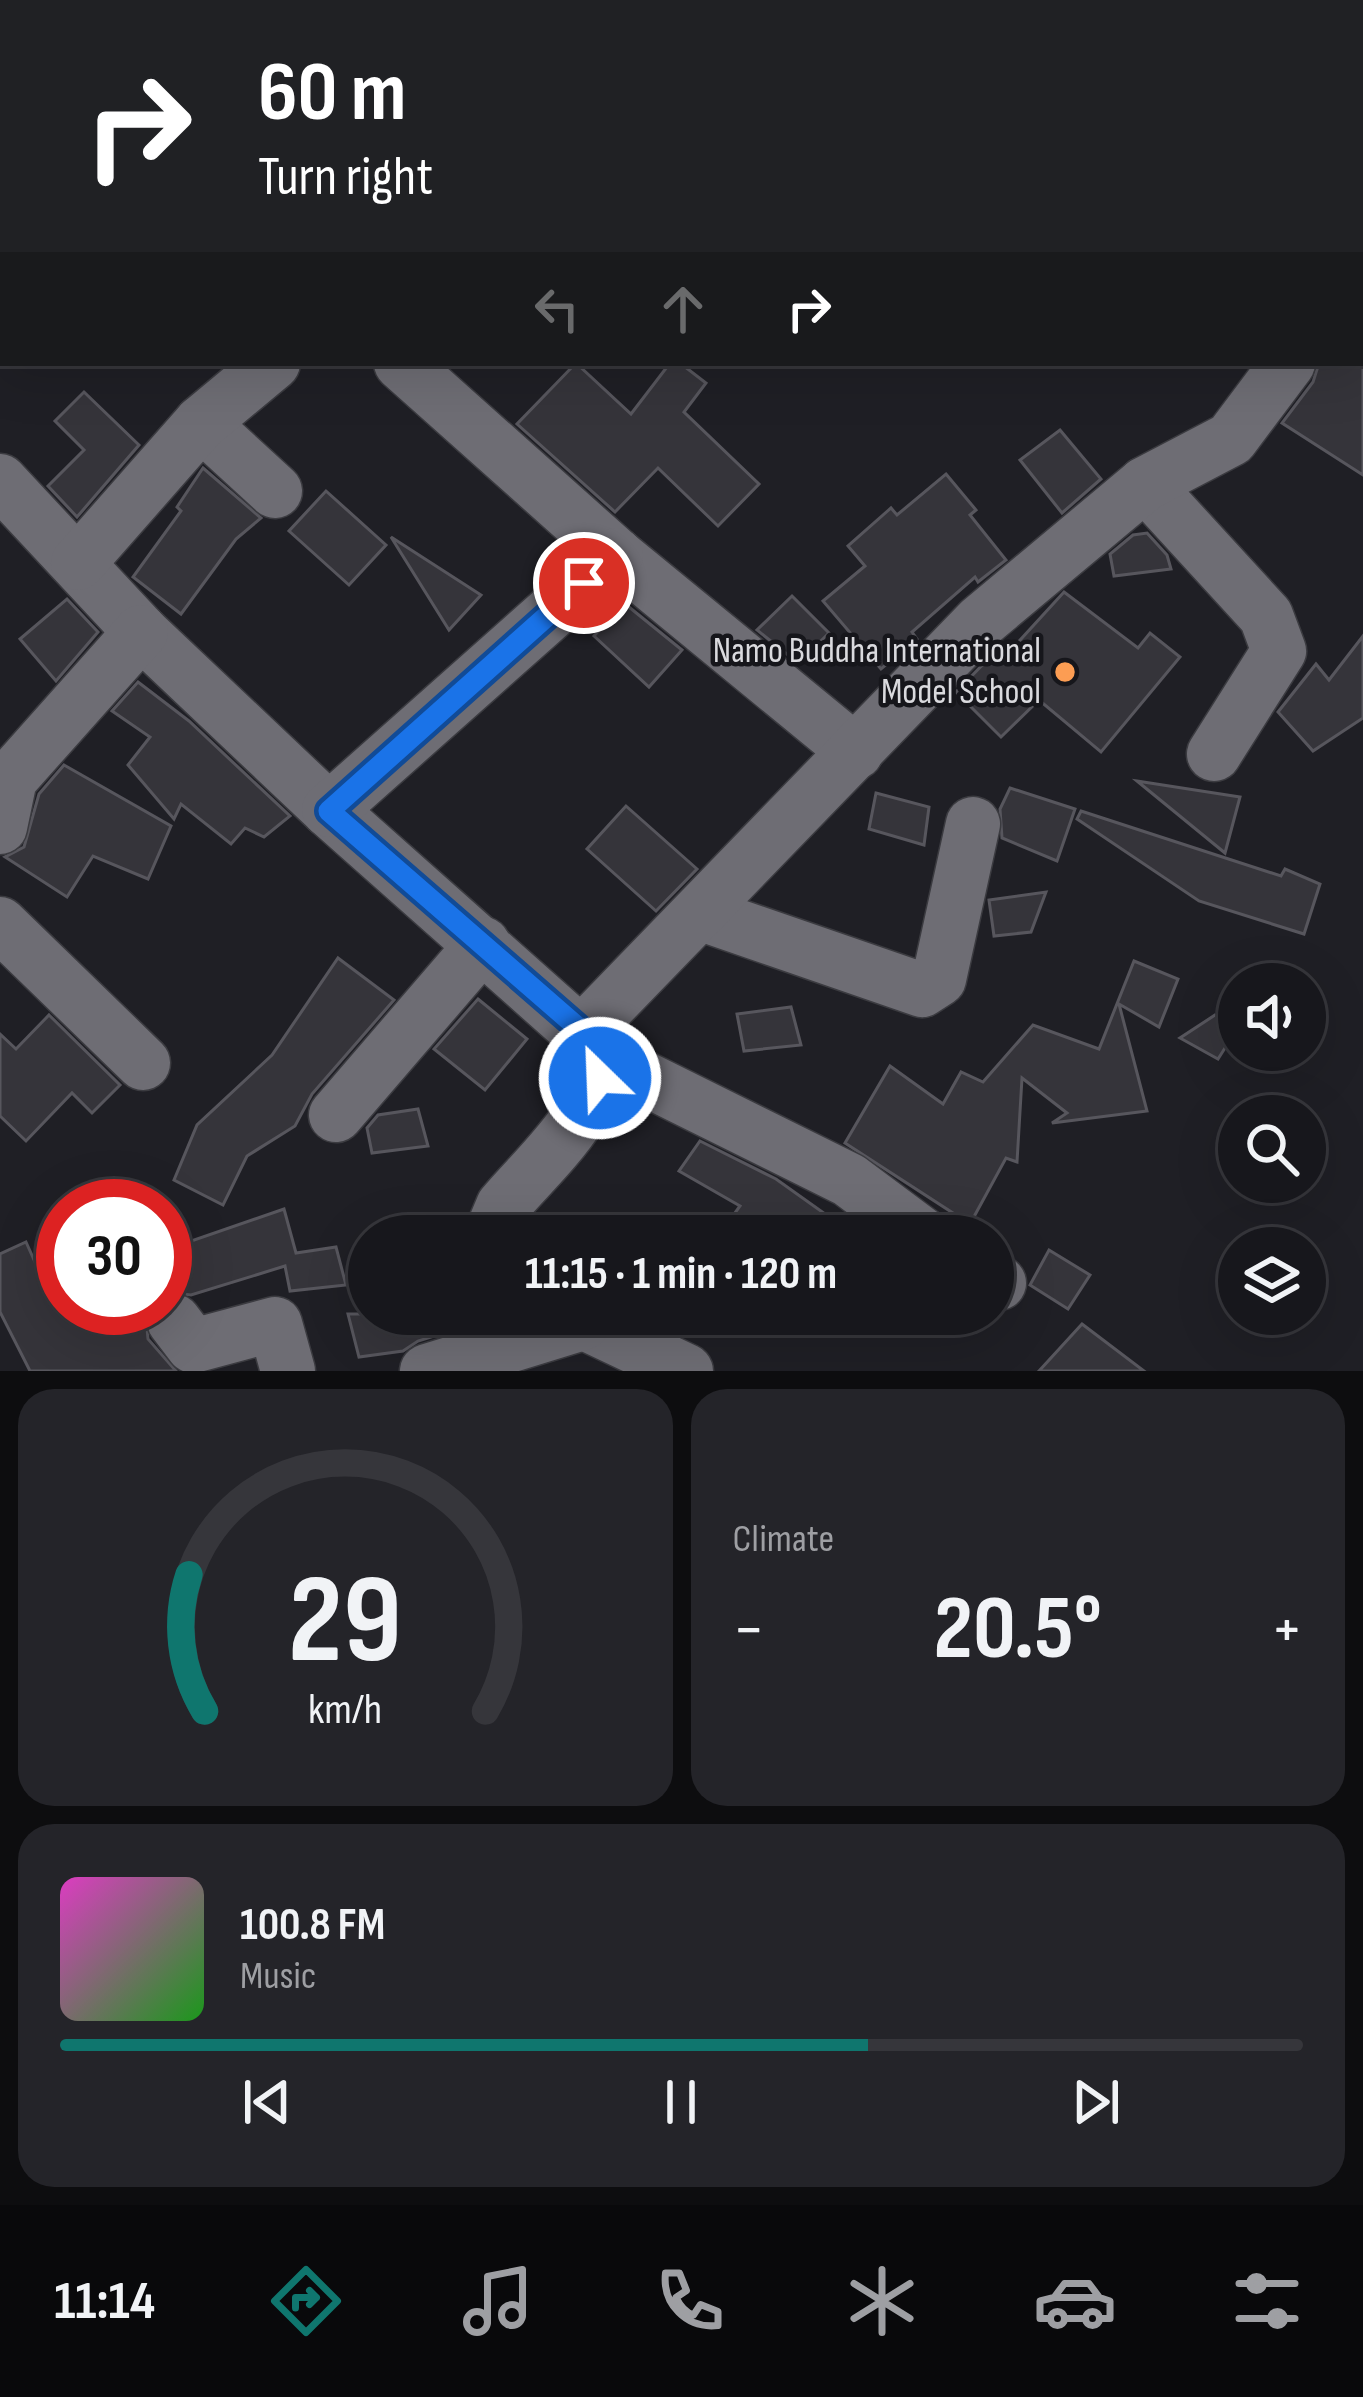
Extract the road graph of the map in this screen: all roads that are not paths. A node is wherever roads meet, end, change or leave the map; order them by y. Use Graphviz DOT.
graph roads {
  1 [pos="269,366"];
  2 [pos="404,366"];
  3 [pos="1286,366"];
  4 [pos="201,423"];
  5 [pos="0,481"];
  6 [pos="1145,484"];
  7 [pos="275,491"];
  8 [pos="616,555"];
  9 [pos="78,563"];
  10 [pos="141,632"];
  11 [pos="856,752"];
  12 [pos="1214,754"];
  13 [pos="329,811"];
  14 [pos="973,824"];
  15 [pos="0,827"];
  16 [pos="699,913"];
  17 [pos="0,924"];
  18 [pos="483,944"];
  19 [pos="591,1044"];
  20 [pos="142,1063"];
  21 [pos="336,1115"];
  22 [pos="499,1215"];
  23 [pos="896,1215"];
  24 [pos="185,1335"];
  25 [pos="527,1335"];
  26 [pos="610,1335"];
  27 [pos="289,1371"];
  28 [pos="427,1371"];
  29 [pos="686,1371"];
  1 -- 4 [label="street"];
  2 -- 8 [label="street"];
  3 -- 6 [label="street"];
  4 -- 7 [label="street"];
  4 -- 9 [label="street"];
  5 -- 9 [label="street"];
  6 -- 11 [label="street"];
  6 -- 12 [label="street"];
  8 -- 11 [label="street"];
  8 -- 13 [label="street"];
  9 -- 10 [label="street"];
  10 -- 13 [label="street"];
  10 -- 15 [label="street"];
  11 -- 16 [label="street"];
  13 -- 18 [label="street"];
  14 -- 16 [label="street"];
  16 -- 19 [label="street"];
  17 -- 20 [label="street"];
  18 -- 19 [label="street"];
  18 -- 21 [label="street"];
  19 -- 22 [label="street"];
  19 -- 23 [label="street"];
  24 -- 27 [label="street"];
  25 -- 28 [label="street"];
  26 -- 29 [label="street"];
}
